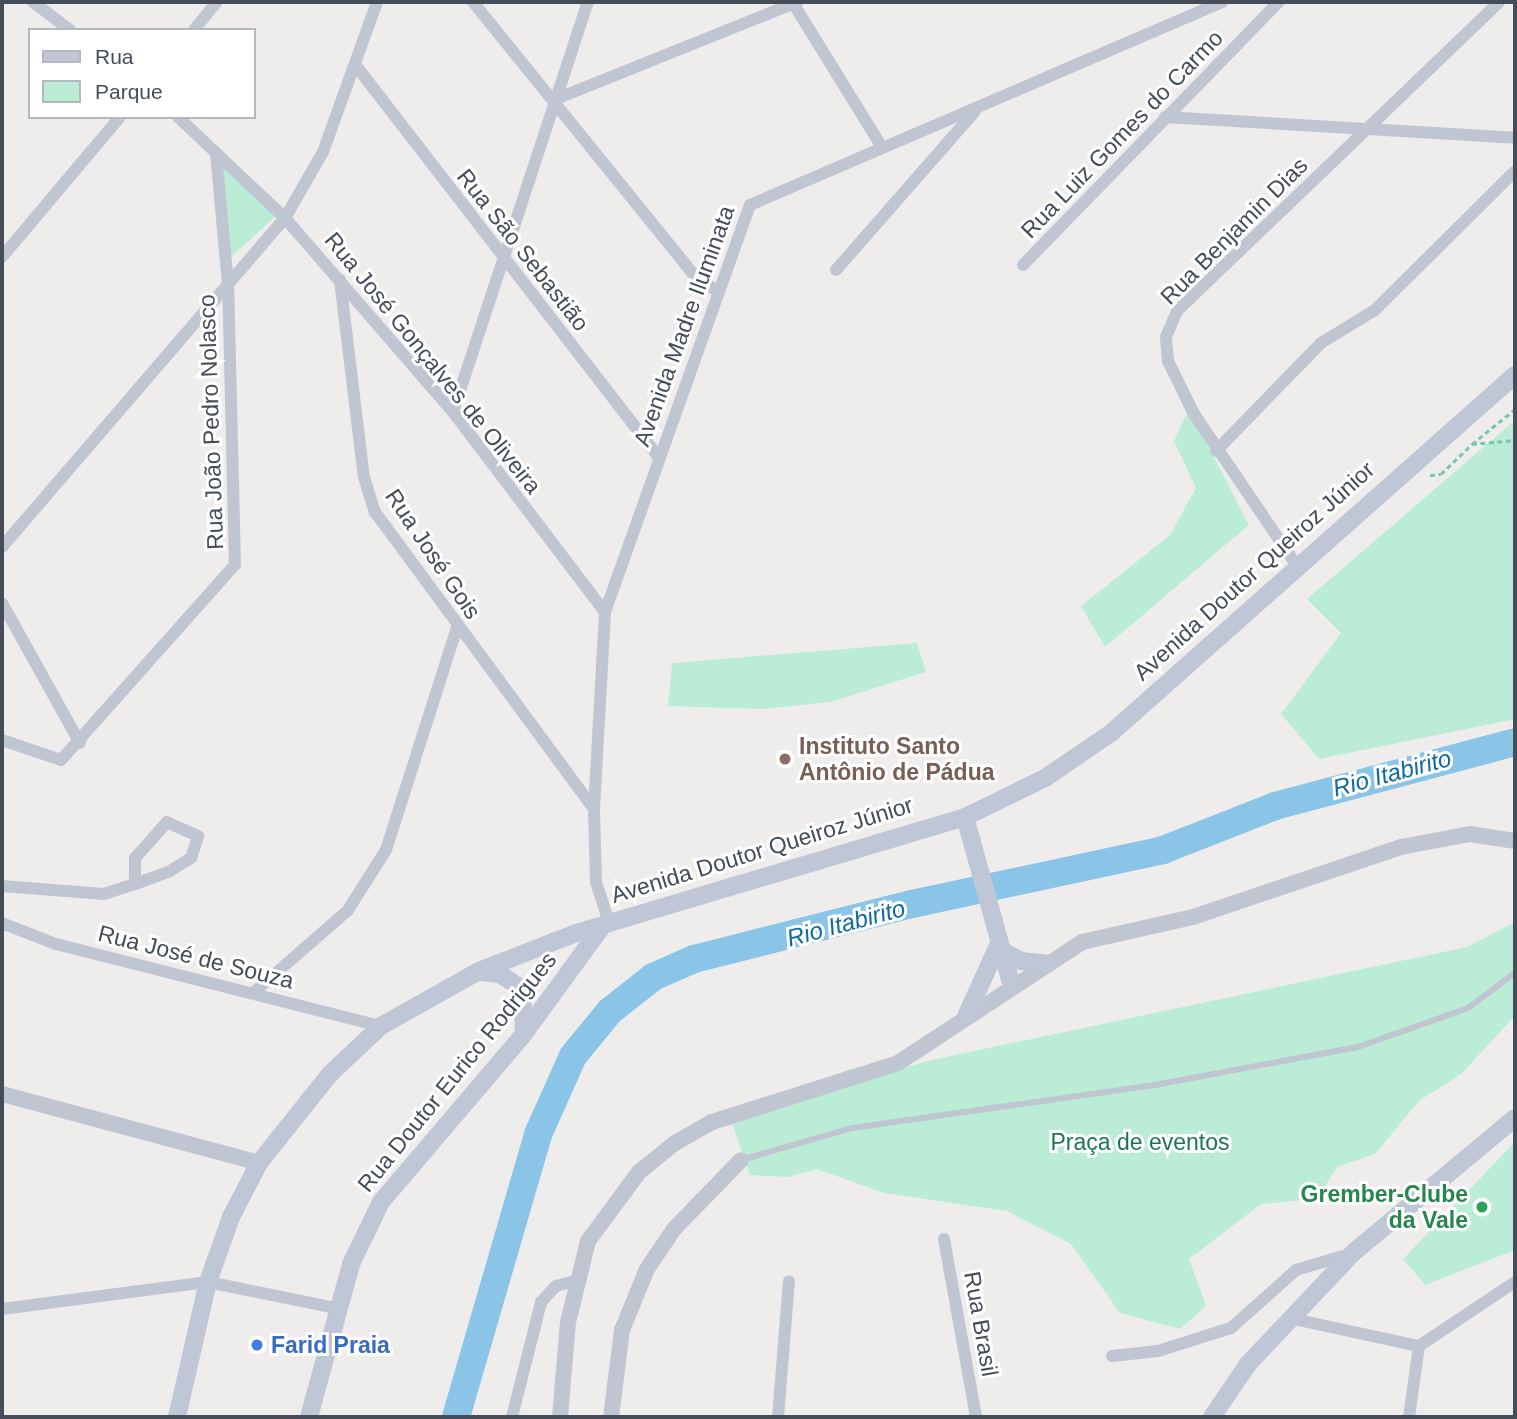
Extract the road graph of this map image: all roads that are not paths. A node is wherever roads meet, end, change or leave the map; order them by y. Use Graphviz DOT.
graph roads {
  1 [pos="33,2"];
  2 [pos="217,2"];
  3 [pos="377,2"];
  4 [pos="473,2"];
  5 [pos="588,2"];
  6 [pos="795,2"];
  7 [pos="1220,2"];
  8 [pos="1279,2"];
  9 [pos="1499,2"];
  10 [pos="67,28"];
  11 [pos="196,28"];
  12 [pos="357,67"];
  13 [pos="556,99"];
  14 [pos="975,111"];
  15 [pos="1165,117"];
  16 [pos="118,119"];
  17 [pos="180,119"];
  18 [pos="1361,132"];
  19 [pos="1515,138"];
  20 [pos="882,147"];
  21 [pos="216,153"];
  22 [pos="1515,171"];
  23 [pos="285,218"];
  24 [pos="2,257"];
  25 [pos="503,260"];
  26 [pos="1023,265"];
  27 [pos="836,270"];
  28 [pos="340,280"];
  29 [pos="228,285"];
  30 [pos="718,292"];
  31 [pos="1515,375"];
  32 [pos="453,412"];
  33 [pos="1216,451"];
  34 [pos="658,456"];
  35 [pos="2,547"];
  36 [pos="1297,566"];
  37 [pos="2,603"];
  38 [pos="605,612"];
  39 [pos="457,628"];
  40 [pos="2,740"];
  41 [pos="80,743"];
  42 [pos="594,809"];
  43 [pos="965,817"];
  44 [pos="1515,841"];
  45 [pos="135,884"];
  46 [pos="2,886"];
  47 [pos="2,923"];
  48 [pos="607,923"];
  49 [pos="995,942"];
  50 [pos="1048,964"];
  51 [pos="478,971"];
  52 [pos="1515,973"];
  53 [pos="1012,986"];
  54 [pos="253,993"];
  55 [pos="967,1014"];
  56 [pos="381,1026"];
  57 [pos="523,1035"];
  58 [pos="2,1094"];
  59 [pos="1515,1118"];
  60 [pos="741,1160"];
  61 [pos="259,1163"];
  62 [pos="944,1239"];
  63 [pos="1354,1252"];
  64 [pos="575,1281"];
  65 [pos="789,1281"];
  66 [pos="208,1282"];
  67 [pos="1515,1282"];
  68 [pos="336,1308"];
  69 [pos="2,1309"];
  70 [pos="1289,1318"];
  71 [pos="1419,1346"];
  72 [pos="1112,1356"];
  73 [pos="177,1417"];
  74 [pos="309,1417"];
  75 [pos="512,1417"];
  76 [pos="559,1417"];
  77 [pos="611,1417"];
  78 [pos="778,1417"];
  79 [pos="976,1417"];
  80 [pos="1212,1417"];
  81 [pos="1409,1417"];
  1 -- 10 [label="street"];
  2 -- 11 [label="street"];
  3 -- 12 [label="street"];
  4 -- 13 [label="street"];
  5 -- 13 [label="street"];
  6 -- 13 [label="street"];
  6 -- 20 [label="street"];
  7 -- 14 [label="street, Avenida Madre Iluminata"];
  8 -- 15 [label="street, Rua Luiz Gomes do Carmo"];
  9 -- 18 [label="street, Rua Benjamin Dias"];
  12 -- 23 [label="street"];
  12 -- 25 [label="street, Rua São Sebastião"];
  13 -- 25 [label="street"];
  13 -- 30 [label="street"];
  14 -- 20 [label="street, Avenida Madre Iluminata"];
  14 -- 27 [label="street"];
  15 -- 18 [label="street"];
  15 -- 26 [label="street, Rua Luiz Gomes do Carmo"];
  16 -- 24 [label="street"];
  17 -- 21 [label="street"];
  18 -- 19 [label="street"];
  18 -- 33 [label="street, Rua Benjamin Dias"];
  20 -- 30 [label="street, Avenida Madre Iluminata"];
  21 -- 23 [label="street, Rua José Gonçalves de Oliveira"];
  21 -- 29 [label="street, Rua João Pedro Nolasco"];
  22 -- 33 [label="street"];
  23 -- 28 [label="street, Rua José Gonçalves de Oliveira"];
  23 -- 29 [label="street"];
  25 -- 32 [label="street"];
  25 -- 34 [label="street, Rua São Sebastião"];
  28 -- 32 [label="street, Rua José Gonçalves de Oliveira"];
  28 -- 39 [label="street, Rua José Gois"];
  29 -- 35 [label="street"];
  29 -- 41 [label="street, Rua João Pedro Nolasco"];
  30 -- 34 [label="street, Avenida Madre Iluminata"];
  31 -- 36 [label="main road, Avenida Doutor Queiroz Júnior"];
  32 -- 38 [label="street, Rua José Gonçalves de Oliveira"];
  33 -- 36 [label="street, Rua Benjamin Dias"];
  34 -- 38 [label="street, Avenida Madre Iluminata"];
  36 -- 43 [label="main road, Avenida Doutor Queiroz Júnior"];
  37 -- 41 [label="street"];
  38 -- 42 [label="street, Avenida Madre Iluminata"];
  39 -- 42 [label="street, Rua José Gois"];
  39 -- 54 [label="street"];
  40 -- 41 [label="street, Rua João Pedro Nolasco"];
  42 -- 48 [label="street, Avenida Madre Iluminata"];
  43 -- 48 [label="main road, Avenida Doutor Queiroz Júnior"];
  43 -- 49 [label="main road"];
  44 -- 50 [label="street"];
  45 -- 45 [label="street, Rua José de Souza"];
  45 -- 46 [label="street, Rua José de Souza"];
  47 -- 54 [label="street, Rua José de Souza"];
  48 -- 51 [label="main road, Avenida Doutor Queiroz Júnior"];
  48 -- 57 [label="main road, Rua Doutor Eurico Rodrigues"];
  49 -- 50 [label="main road"];
  49 -- 53 [label="main road"];
  49 -- 55 [label="main road"];
  50 -- 53 [label="street"];
  51 -- 56 [label="main road, Avenida Doutor Queiroz Júnior"];
  51 -- 57 [label="main road"];
  52 -- 60 [label="lane"];
  53 -- 55 [label="street"];
  54 -- 56 [label="street, Rua José de Souza"];
  55 -- 64 [label="street"];
  56 -- 61 [label="main road, Avenida Doutor Queiroz Júnior"];
  57 -- 68 [label="main road, Rua Doutor Eurico Rodrigues"];
  58 -- 61 [label="street"];
  59 -- 63 [label="main road"];
  60 -- 77 [label="street"];
  61 -- 66 [label="main road, Avenida Doutor Queiroz Júnior"];
  62 -- 79 [label="street, Rua Brasil"];
  63 -- 70 [label="main road"];
  63 -- 72 [label="street"];
  64 -- 75 [label="street"];
  64 -- 76 [label="street"];
  65 -- 78 [label="street"];
  66 -- 68 [label="street"];
  66 -- 69 [label="street"];
  66 -- 73 [label="main road, Avenida Doutor Queiroz Júnior"];
  67 -- 71 [label="street"];
  68 -- 74 [label="main road, Rua Doutor Eurico Rodrigues"];
  70 -- 71 [label="street"];
  70 -- 80 [label="main road"];
  71 -- 81 [label="street"];
}
